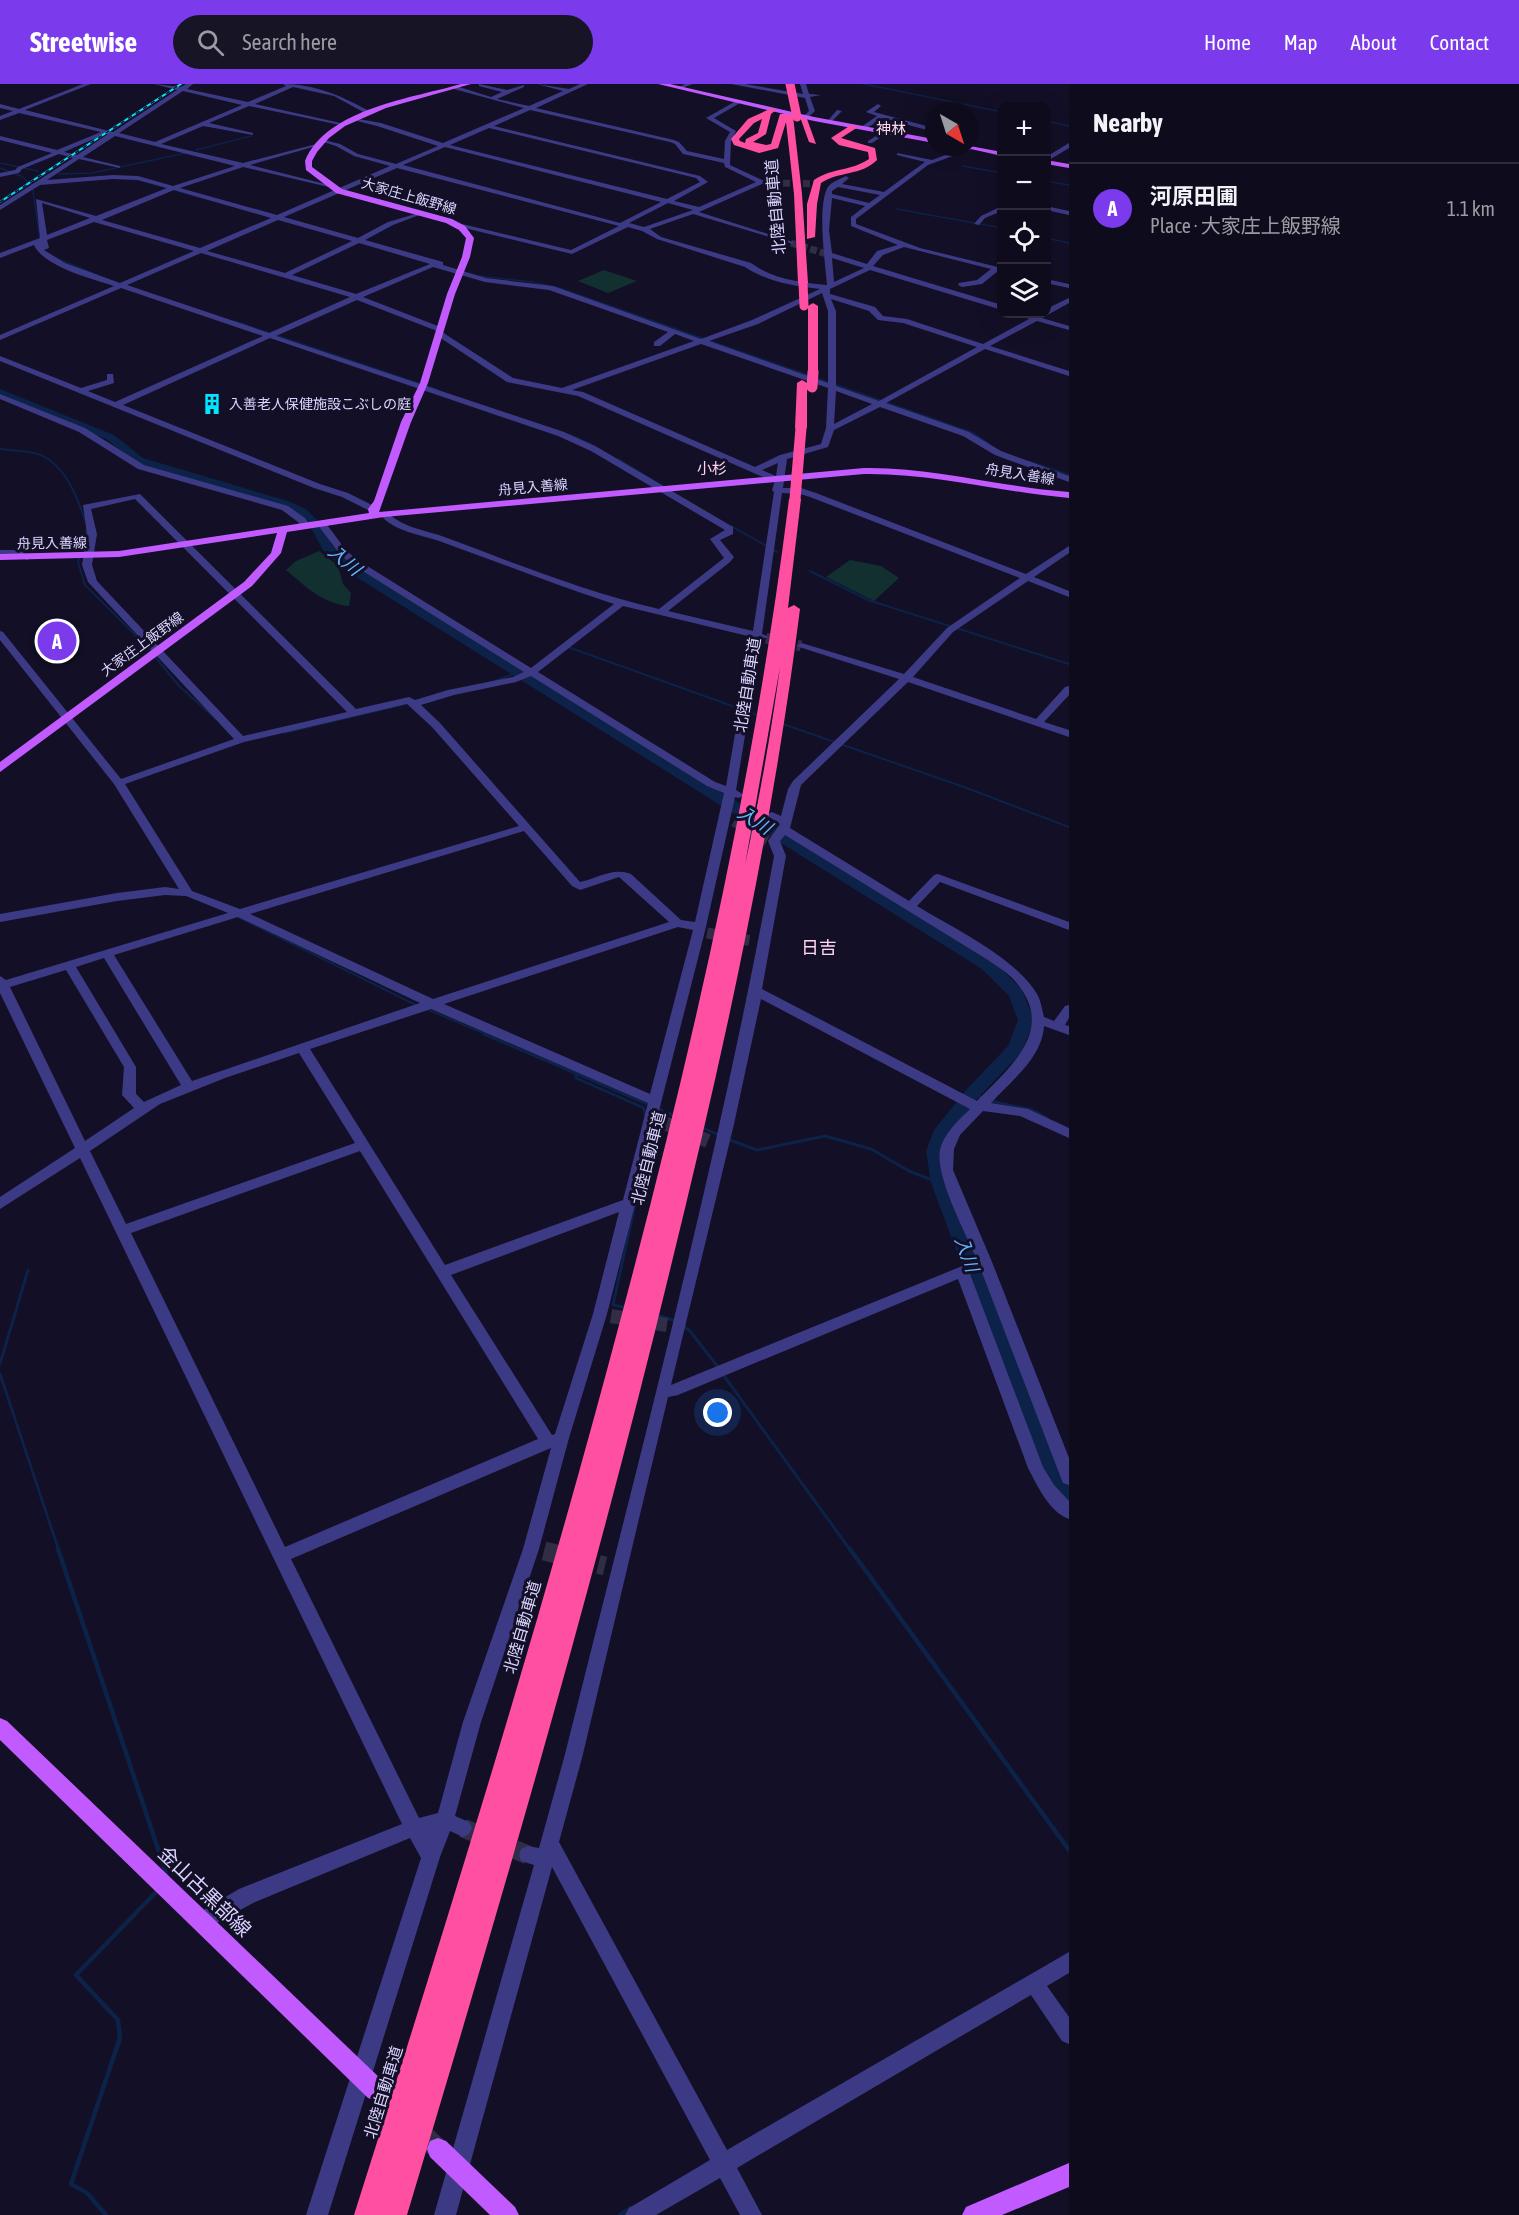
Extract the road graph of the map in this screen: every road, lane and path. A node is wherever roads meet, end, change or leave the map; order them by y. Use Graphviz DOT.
graph roads {
  1 [pos="88,84"];
  2 [pos="157,84"];
  3 [pos="190,84"];
  4 [pos="284,84"];
  5 [pos="467,84"];
  6 [pos="514,84"];
  7 [pos="540,84"];
  8 [pos="585,84"];
  9 [pos="661,84"];
  10 [pos="690,84"];
  11 [pos="734,84"];
  12 [pos="803,84"];
  13 [pos="294,85"];
  14 [pos="481,85"];
  15 [pos="787,87"];
  16 [pos="456,88"];
  17 [pos="681,88"];
  18 [pos="182,89"];
  19 [pos="570,91"];
  20 [pos="508,92"];
  21 [pos="818,95"];
  22 [pos="806,96"];
  23 [pos="491,99"];
  24 [pos="738,102"];
  25 [pos="249,104"];
  26 [pos="0,106"];
  27 [pos="878,106"];
  28 [pos="530,108"];
  29 [pos="772,110"];
  30 [pos="19,111"];
  31 [pos="839,111"];
  32 [pos="369,113"];
  33 [pos="882,116"];
  34 [pos="795,117"];
  35 [pos="845,117"];
  36 [pos="0,118"];
  37 [pos="355,119"];
  38 [pos="924,119"];
  39 [pos="204,123"];
  40 [pos="832,123"];
  41 [pos="911,123"];
  42 [pos="343,125"];
  43 [pos="488,126"];
  44 [pos="925,126"];
  45 [pos="858,128"];
  46 [pos="111,132"];
  47 [pos="886,132"];
  48 [pos="925,132"];
  49 [pos="251,134"];
  50 [pos="0,138"];
  51 [pos="915,138"];
  52 [pos="925,140"];
  53 [pos="320,142"];
  54 [pos="813,142"];
  55 [pos="870,142"];
  56 [pos="157,143"];
  57 [pos="445,145"];
  58 [pos="1069,146"];
  59 [pos="979,149"];
  60 [pos="59,152"];
  61 [pos="762,152"];
  62 [pos="997,153"];
  63 [pos="899,154"];
  64 [pos="947,156"];
  65 [pos="78,157"];
  66 [pos="1051,158"];
  67 [pos="726,161"];
  68 [pos="933,162"];
  69 [pos="1051,162"];
  70 [pos="241,165"];
  71 [pos="396,166"];
  72 [pos="1069,166"];
  73 [pos="118,168"];
  74 [pos="841,172"];
  75 [pos="0,175"];
  76 [pos="761,182"];
  77 [pos="39,183"];
  78 [pos="773,183"];
  79 [pos="787,184"];
  80 [pos="822,184"];
  81 [pos="836,184"];
  82 [pos="174,188"];
  83 [pos="335,189"];
  84 [pos="886,194"];
  85 [pos="828,195"];
  86 [pos="667,201"];
  87 [pos="871,205"];
  88 [pos="0,208"];
  89 [pos="1051,209"];
  90 [pos="998,210"];
  91 [pos="696,211"];
  92 [pos="420,213"];
  93 [pos="1069,213"];
  94 [pos="277,218"];
  95 [pos="98,219"];
  96 [pos="454,224"];
  97 [pos="977,224"];
  98 [pos="623,225"];
  99 [pos="644,229"];
  100 [pos="46,240"];
  101 [pos="806,240"];
  102 [pos="358,241"];
  103 [pos="37,243"];
  104 [pos="791,243"];
  105 [pos="904,245"];
  106 [pos="201,250"];
  107 [pos="827,254"];
  108 [pos="0,256"];
  109 [pos="435,264"];
  110 [pos="869,267"];
  111 [pos="997,269"];
  112 [pos="997,271"];
  113 [pos="460,272"];
  114 [pos="285,276"];
  115 [pos="1051,282"];
  116 [pos="124,284"];
  117 [pos="791,284"];
  118 [pos="1069,286"];
  119 [pos="828,289"];
  120 [pos="949,292"];
  121 [pos="357,297"];
  122 [pos="1069,300"];
  123 [pos="803,305"];
  124 [pos="195,306"];
  125 [pos="997,306"];
  126 [pos="1051,310"];
  127 [pos="1035,318"];
  128 [pos="1069,328"];
  129 [pos="439,331"];
  130 [pos="674,331"];
  131 [pos="271,336"];
  132 [pos="0,338"];
  133 [pos="707,340"];
  134 [pos="657,344"];
  135 [pos="984,347"];
  136 [pos="0,358"];
  137 [pos="1069,374"];
  138 [pos="110,376"];
  139 [pos="832,384"];
  140 [pos="423,386"];
  141 [pos="82,390"];
  142 [pos="564,390"];
  143 [pos="0,396"];
  144 [pos="883,402"];
  145 [pos="117,404"];
  146 [pos="830,428"];
  147 [pos="783,457"];
  148 [pos="755,470"];
  149 [pos="776,478"];
  150 [pos="1069,479"];
  151 [pos="659,488"];
  152 [pos="776,490"];
  153 [pos="1069,495"];
  154 [pos="377,513"];
  155 [pos="322,524"];
  156 [pos="305,526"];
  157 [pos="282,530"];
  158 [pos="185,544"];
  159 [pos="1069,549"];
  160 [pos="0,555"];
  161 [pos="88,556"];
  162 [pos="1026,578"];
  163 [pos="236,594"];
  164 [pos="1069,594"];
  165 [pos="621,603"];
  166 [pos="660,613"];
  167 [pos="0,634"];
  168 [pos="762,637"];
  169 [pos="801,646"];
  170 [pos="155,654"];
  171 [pos="531,672"];
  172 [pos="905,679"];
  173 [pos="1069,689"];
  174 [pos="414,704"];
  175 [pos="355,714"];
  176 [pos="67,719"];
  177 [pos="1037,724"];
  178 [pos="1069,734"];
  179 [pos="241,740"];
  180 [pos="0,768"];
  181 [pos="119,783"];
  182 [pos="747,802"];
  183 [pos="785,826"];
  184 [pos="526,827"];
  185 [pos="747,827"];
  186 [pos="188,893"];
  187 [pos="910,906"];
  188 [pos="239,913"];
  189 [pos="0,918"];
  190 [pos="677,923"];
  191 [pos="1069,926"];
  192 [pos="702,930"];
  193 [pos="107,953"];
  194 [pos="69,965"];
  195 [pos="1,983"];
  196 [pos="756,991"];
  197 [pos="432,1004"];
  198 [pos="1069,1009"];
  199 [pos="1038,1019"];
  200 [pos="1063,1029"];
  201 [pos="302,1047"];
  202 [pos="189,1087"];
  203 [pos="655,1101"];
  204 [pos="978,1105"];
  205 [pos="141,1108"];
  206 [pos="687,1126"];
  207 [pos="1069,1133"];
  208 [pos="364,1145"];
  209 [pos="83,1147"];
  210 [pos="629,1203"];
  211 [pos="0,1204"];
  212 [pos="123,1230"];
  213 [pos="986,1262"];
  214 [pos="962,1271"];
  215 [pos="443,1272"];
  216 [pos="662,1392"];
  217 [pos="555,1440"];
  218 [pos="1069,1478"];
  219 [pos="1069,1512"];
  220 [pos="281,1556"];
  221 [pos="0,1727"];
  222 [pos="445,1821"];
  223 [pos="414,1828"];
  224 [pos="463,1828"];
  225 [pos="541,1852"];
  226 [pos="431,1857"];
  227 [pos="202,1922"];
  228 [pos="1069,1962"];
  229 [pos="1034,1983"];
  230 [pos="1069,2034"];
  231 [pos="369,2083"];
  232 [pos="438,2149"];
  233 [pos="724,2162"];
  234 [pos="459,2168"];
  235 [pos="1069,2175"];
  236 [pos="316,2215"];
  237 [pos="368,2215"];
  238 [pos="393,2215"];
  239 [pos="445,2215"];
  240 [pos="507,2215"];
  241 [pos="636,2215"];
  242 [pos="751,2215"];
  243 [pos="974,2215"];
  1 -- 30 [label="street"];
  2 -- 18 [label="street"];
  3 -- 18 [label="street"];
  4 -- 13 [label="street"];
  5 -- 16 [label="main road"];
  6 -- 20 [label="street"];
  7 -- 19 [label="street"];
  8 -- 19 [label="street"];
  9 -- 17 [label="main road"];
  10 -- 17 [label="street"];
  11 -- 22 [label="street"];
  12 -- 22 [label="street"];
  13 -- 25 [label="street"];
  13 -- 32 [label="street"];
  14 -- 20 [label="street"];
  15 -- 34 [label="highway, bridge"];
  15 -- 34 [label="highway"];
  16 -- 23 [label="street"];
  16 -- 32 [label="main road"];
  17 -- 24 [label="main road"];
  18 -- 25 [label="street"];
  18 -- 46 [label="street"];
  19 -- 28 [label="street"];
  20 -- 23 [label="street"];
  21 -- 22 [label="street"];
  22 -- 34 [label="street"];
  23 -- 28 [label="street"];
  24 -- 29 [label="main road"];
  24 -- 67 [label="street"];
  25 -- 39 [label="street"];
  25 -- 42 [label="street"];
  26 -- 30 [label="street"];
  27 -- 33 [label="street"];
  28 -- 43 [label="street"];
  28 -- 67 [label="street"];
  29 -- 34 [label="main road"];
  29 -- 34 [label="highway"];
  29 -- 61 [label="highway"];
  30 -- 36 [label="street"];
  30 -- 46 [label="street"];
  31 -- 40 [label="street"];
  32 -- 37 [label="main road"];
  33 -- 41 [label="street"];
  33 -- 45 [label="street"];
  34 -- 40 [label="main road"];
  34 -- 54 [label="highway"];
  34 -- 101 [label="highway, 北陸自動車道"];
  35 -- 40 [label="street"];
  37 -- 42 [label="main road"];
  37 -- 57 [label="street"];
  38 -- 41 [label="street"];
  39 -- 49 [label="street"];
  39 -- 56 [label="street"];
  40 -- 45 [label="main road"];
  41 -- 44 [label="street"];
  42 -- 53 [label="main road"];
  43 -- 57 [label="street"];
  43 -- 86 [label="street"];
  45 -- 47 [label="main road"];
  45 -- 74 [label="highway"];
  45 -- 101 [label="highway"];
  46 -- 56 [label="street"];
  46 -- 60 [label="street"];
  46 -- 65 [label="street"];
  47 -- 51 [label="main road"];
  47 -- 55 [label="street"];
  48 -- 51 [label="street"];
  50 -- 60 [label="street"];
  51 -- 52 [label="main road"];
  53 -- 70 [label="street"];
  53 -- 71 [label="street"];
  53 -- 83 [label="main road, 大家庄上飯野線"];
  56 -- 70 [label="street"];
  57 -- 71 [label="street"];
  57 -- 86 [label="street"];
  58 -- 66 [label="street"];
  59 -- 62 [label="main road"];
  60 -- 65 [label="street"];
  60 -- 75 [label="street"];
  63 -- 68 [label="street"];
  64 -- 68 [label="street"];
  65 -- 73 [label="street"];
  65 -- 77 [label="street"];
  67 -- 76 [label="street"];
  68 -- 84 [label="street"];
  69 -- 72 [label="main road"];
  70 -- 82 [label="street"];
  70 -- 83 [label="street"];
  71 -- 83 [label="street"];
  71 -- 98 [label="street"];
  74 -- 81 [label="street"];
  76 -- 78 [label="street"];
  76 -- 91 [label="street"];
  77 -- 82 [label="street"];
  77 -- 88 [label="street"];
  79 -- 101 [label="highway"];
  80 -- 81 [label="street"];
  81 -- 84 [label="street"];
  81 -- 85 [label="street"];
  82 -- 94 [label="street"];
  82 -- 95 [label="street"];
  83 -- 92 [label="main road, 大家庄上飯野線"];
  83 -- 94 [label="street"];
  84 -- 87 [label="street"];
  85 -- 87 [label="street"];
  85 -- 107 [label="street"];
  86 -- 91 [label="street"];
  86 -- 98 [label="street"];
  87 -- 105 [label="street"];
  89 -- 93 [label="street"];
  90 -- 97 [label="street"];
  91 -- 99 [label="street"];
  91 -- 104 [label="street"];
  92 -- 96 [label="main road, 大家庄上飯野線"];
  92 -- 102 [label="street"];
  94 -- 102 [label="street"];
  94 -- 106 [label="street"];
  95 -- 100 [label="street"];
  95 -- 100 [label="street"];
  95 -- 106 [label="street"];
  96 -- 98 [label="street"];
  96 -- 113 [label="main road, 大家庄上飯野線"];
  98 -- 99 [label="street"];
  99 -- 117 [label="street"];
  100 -- 103 [label="street"];
  100 -- 116 [label="street"];
  101 -- 123 [label="highway, 北陸自動車道"];
  102 -- 109 [label="street"];
  102 -- 114 [label="street"];
  103 -- 108 [label="street"];
  103 -- 116 [label="street"];
  105 -- 110 [label="street"];
  105 -- 111 [label="street"];
  106 -- 114 [label="street"];
  106 -- 116 [label="street"];
  107 -- 110 [label="street"];
  107 -- 119 [label="street"];
  109 -- 113 [label="street"];
  109 -- 121 [label="street"];
  110 -- 119 [label="street"];
  110 -- 120 [label="street"];
  112 -- 120 [label="street"];
  113 -- 129 [label="main road, 大家庄上飯野線"];
  113 -- 130 [label="street"];
  113 -- 133 [label="street"];
  114 -- 121 [label="street"];
  115 -- 118 [label="street"];
  116 -- 124 [label="street"];
  116 -- 131 [label="street"];
  116 -- 132 [label="street"];
  117 -- 119 [label="street"];
  117 -- 123 [label="street"];
  119 -- 123 [label="street"];
  119 -- 135 [label="street"];
  119 -- 139 [label="street"];
  120 -- 125 [label="street"];
  121 -- 129 [label="street"];
  121 -- 131 [label="street"];
  122 -- 126 [label="street"];
  123 -- 133 [label="street"];
  123 -- 182 [label="highway, 北陸自動車道, bridge"];
  127 -- 128 [label="street"];
  127 -- 135 [label="street"];
  129 -- 140 [label="main road, 大家庄上飯野線"];
  129 -- 142 [label="street"];
  130 -- 133 [label="street"];
  130 -- 134 [label="street"];
  131 -- 140 [label="street"];
  131 -- 145 [label="street"];
  133 -- 139 [label="street"];
  133 -- 142 [label="street"];
  135 -- 137 [label="street"];
  135 -- 144 [label="street"];
  136 -- 141 [label="street"];
  138 -- 141 [label="street"];
  139 -- 144 [label="street"];
  139 -- 146 [label="street"];
  140 -- 151 [label="street"];
  140 -- 154 [label="main road, 大家庄上飯野線"];
  141 -- 145 [label="street"];
  142 -- 148 [label="street"];
  143 -- 156 [label="street"];
  144 -- 146 [label="street"];
  144 -- 150 [label="street"];
  145 -- 154 [label="street"];
  146 -- 147 [label="street"];
  147 -- 148 [label="street"];
  147 -- 149 [label="street"];
  148 -- 149 [label="street"];
  149 -- 151 [label="main road, 舟見入善線"];
  149 -- 152 [label="street"];
  149 -- 153 [label="main road, 舟見入善線"];
  151 -- 154 [label="main road, 舟見入善線"];
  151 -- 166 [label="street"];
  152 -- 162 [label="street"];
  152 -- 168 [label="street"];
  154 -- 155 [label="main road, 舟見入善線"];
  154 -- 165 [label="street"];
  155 -- 156 [label="main road, 舟見入善線"];
  155 -- 171 [label="street"];
  156 -- 157 [label="main road, 舟見入善線"];
  157 -- 158 [label="main road, 舟見入善線"];
  157 -- 163 [label="main road, 大家庄上飯野線"];
  158 -- 161 [label="main road, 舟見入善線"];
  158 -- 161 [label="street"];
  158 -- 163 [label="street"];
  159 -- 162 [label="street"];
  160 -- 161 [label="main road, 舟見入善線"];
  161 -- 170 [label="street"];
  162 -- 164 [label="street"];
  162 -- 172 [label="street"];
  163 -- 170 [label="main road, 大家庄上飯野線"];
  163 -- 175 [label="street"];
  165 -- 166 [label="street"];
  165 -- 171 [label="street"];
  166 -- 168 [label="street"];
  167 -- 176 [label="street"];
  168 -- 182 [label="street"];
  169 -- 172 [label="street"];
  170 -- 176 [label="main road, 大家庄上飯野線"];
  170 -- 179 [label="street"];
  171 -- 174 [label="street"];
  171 -- 182 [label="street"];
  172 -- 177 [label="street"];
  172 -- 183 [label="street"];
  173 -- 177 [label="street"];
  174 -- 175 [label="street"];
  174 -- 184 [label="street"];
  175 -- 179 [label="street"];
  176 -- 180 [label="main road, 大家庄上飯野線"];
  176 -- 181 [label="street"];
  177 -- 178 [label="street"];
  179 -- 181 [label="street"];
  181 -- 186 [label="street"];
  182 -- 183 [label="street"];
  182 -- 185 [label="highway, 北陸自動車道"];
  182 -- 185 [label="street"];
  183 -- 185 [label="street"];
  183 -- 187 [label="street"];
  184 -- 188 [label="street"];
  184 -- 190 [label="street"];
  185 -- 192 [label="street"];
  185 -- 196 [label="street"];
  185 -- 206 [label="highway, 北陸自動車道"];
  186 -- 188 [label="street"];
  186 -- 189 [label="street"];
  187 -- 191 [label="street"];
  187 -- 199 [label="street"];
  188 -- 193 [label="street"];
  188 -- 197 [label="street"];
  190 -- 192 [label="street"];
  190 -- 197 [label="street"];
  192 -- 203 [label="street"];
  193 -- 194 [label="street"];
  193 -- 202 [label="street"];
  194 -- 195 [label="street"];
  194 -- 205 [label="street"];
  195 -- 209 [label="street"];
  196 -- 204 [label="street"];
  196 -- 206 [label="street"];
  197 -- 201 [label="street"];
  197 -- 203 [label="street"];
  198 -- 200 [label="street"];
  199 -- 200 [label="street"];
  199 -- 204 [label="street"];
  201 -- 202 [label="street"];
  201 -- 208 [label="street"];
  202 -- 205 [label="street"];
  203 -- 206 [label="street"];
  204 -- 207 [label="street"];
  204 -- 213 [label="street"];
  205 -- 209 [label="street"];
  206 -- 210 [label="street"];
  206 -- 216 [label="street"];
  206 -- 237 [label="highway, 北陸自動車道"];
  206 -- 238 [label="highway, 北陸自動車道"];
  208 -- 212 [label="street"];
  208 -- 215 [label="street"];
  209 -- 211 [label="street"];
  209 -- 212 [label="street"];
  210 -- 215 [label="street"];
  210 -- 217 [label="street"];
  212 -- 220 [label="street"];
  213 -- 214 [label="street"];
  213 -- 218 [label="street"];
  214 -- 216 [label="street"];
  214 -- 219 [label="street"];
  215 -- 217 [label="street"];
  216 -- 225 [label="street"];
  217 -- 220 [label="street"];
  217 -- 222 [label="street"];
  220 -- 223 [label="street"];
  221 -- 227 [label="main road, 金山古黒部線"];
  222 -- 223 [label="street"];
  222 -- 224 [label="street"];
  222 -- 226 [label="street"];
  223 -- 226 [label="street"];
  223 -- 227 [label="street"];
  225 -- 233 [label="street"];
  225 -- 234 [label="street"];
  226 -- 231 [label="street"];
  227 -- 231 [label="main road, 金山古黒部線"];
  228 -- 229 [label="street"];
  229 -- 230 [label="street"];
  229 -- 233 [label="street"];
  231 -- 236 [label="street"];
  232 -- 234 [label="main road"];
  233 -- 241 [label="street"];
  233 -- 242 [label="street"];
  234 -- 239 [label="street"];
  234 -- 240 [label="main road"];
  235 -- 243 [label="main road"];
}
